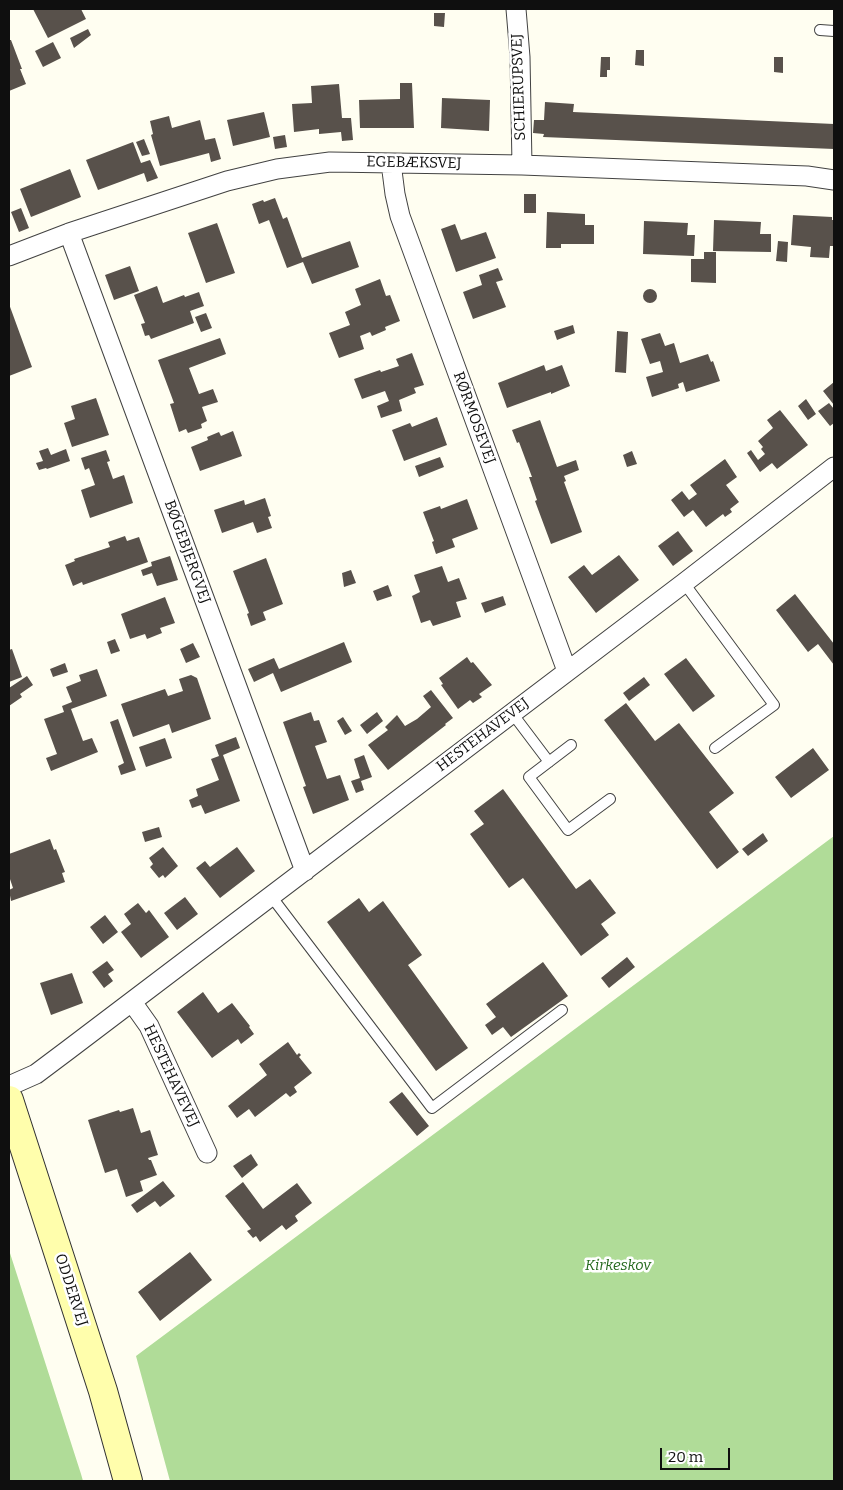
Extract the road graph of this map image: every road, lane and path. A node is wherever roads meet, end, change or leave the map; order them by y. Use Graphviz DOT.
graph roads {
  1 [pos="516,9"];
  2 [pos="820,30"];
  3 [pos="834,31"];
  4 [pos="391,163"];
  5 [pos="522,165"];
  6 [pos="834,180"];
  7 [pos="69,234"];
  8 [pos="9,256"];
  9 [pos="834,467"];
  10 [pos="684,583"];
  11 [pos="568,671"];
  12 [pos="512,714"];
  13 [pos="572,745"];
  14 [pos="715,748"];
  15 [pos="549,762"];
  16 [pos="610,799"];
  17 [pos="305,871"];
  18 [pos="271,896"];
  19 [pos="132,1002"];
  20 [pos="562,1010"];
  21 [pos="9,1086"];
  22 [pos="9,1100"];
  23 [pos="207,1153"];
  24 [pos="128,1481"];
  1 -- 5 [label="street, SCHIERUPSVEJ"];
  2 -- 3 [label="lane"];
  4 -- 5 [label="street, EGEBÆKSVEJ"];
  4 -- 7 [label="street, EGEBÆKSVEJ"];
  4 -- 11 [label="street, RØRMOSEVEJ"];
  5 -- 6 [label="street, EGEBÆKSVEJ"];
  7 -- 8 [label="street, EGEBÆKSVEJ"];
  7 -- 17 [label="street, BØGEBJERGVEJ"];
  9 -- 10 [label="street, HESTEHAVEVEJ"];
  10 -- 11 [label="street, HESTEHAVEVEJ"];
  10 -- 14 [label="lane"];
  11 -- 12 [label="street, HESTEHAVEVEJ"];
  12 -- 15 [label="lane"];
  12 -- 17 [label="street, HESTEHAVEVEJ"];
  13 -- 15 [label="lane"];
  15 -- 16 [label="lane"];
  17 -- 18 [label="street, HESTEHAVEVEJ"];
  18 -- 19 [label="street, HESTEHAVEVEJ"];
  18 -- 20 [label="lane"];
  19 -- 21 [label="street, HESTEHAVEVEJ"];
  19 -- 23 [label="street, HESTEHAVEVEJ"];
  22 -- 24 [label="street, ODDERVEJ"];
}
